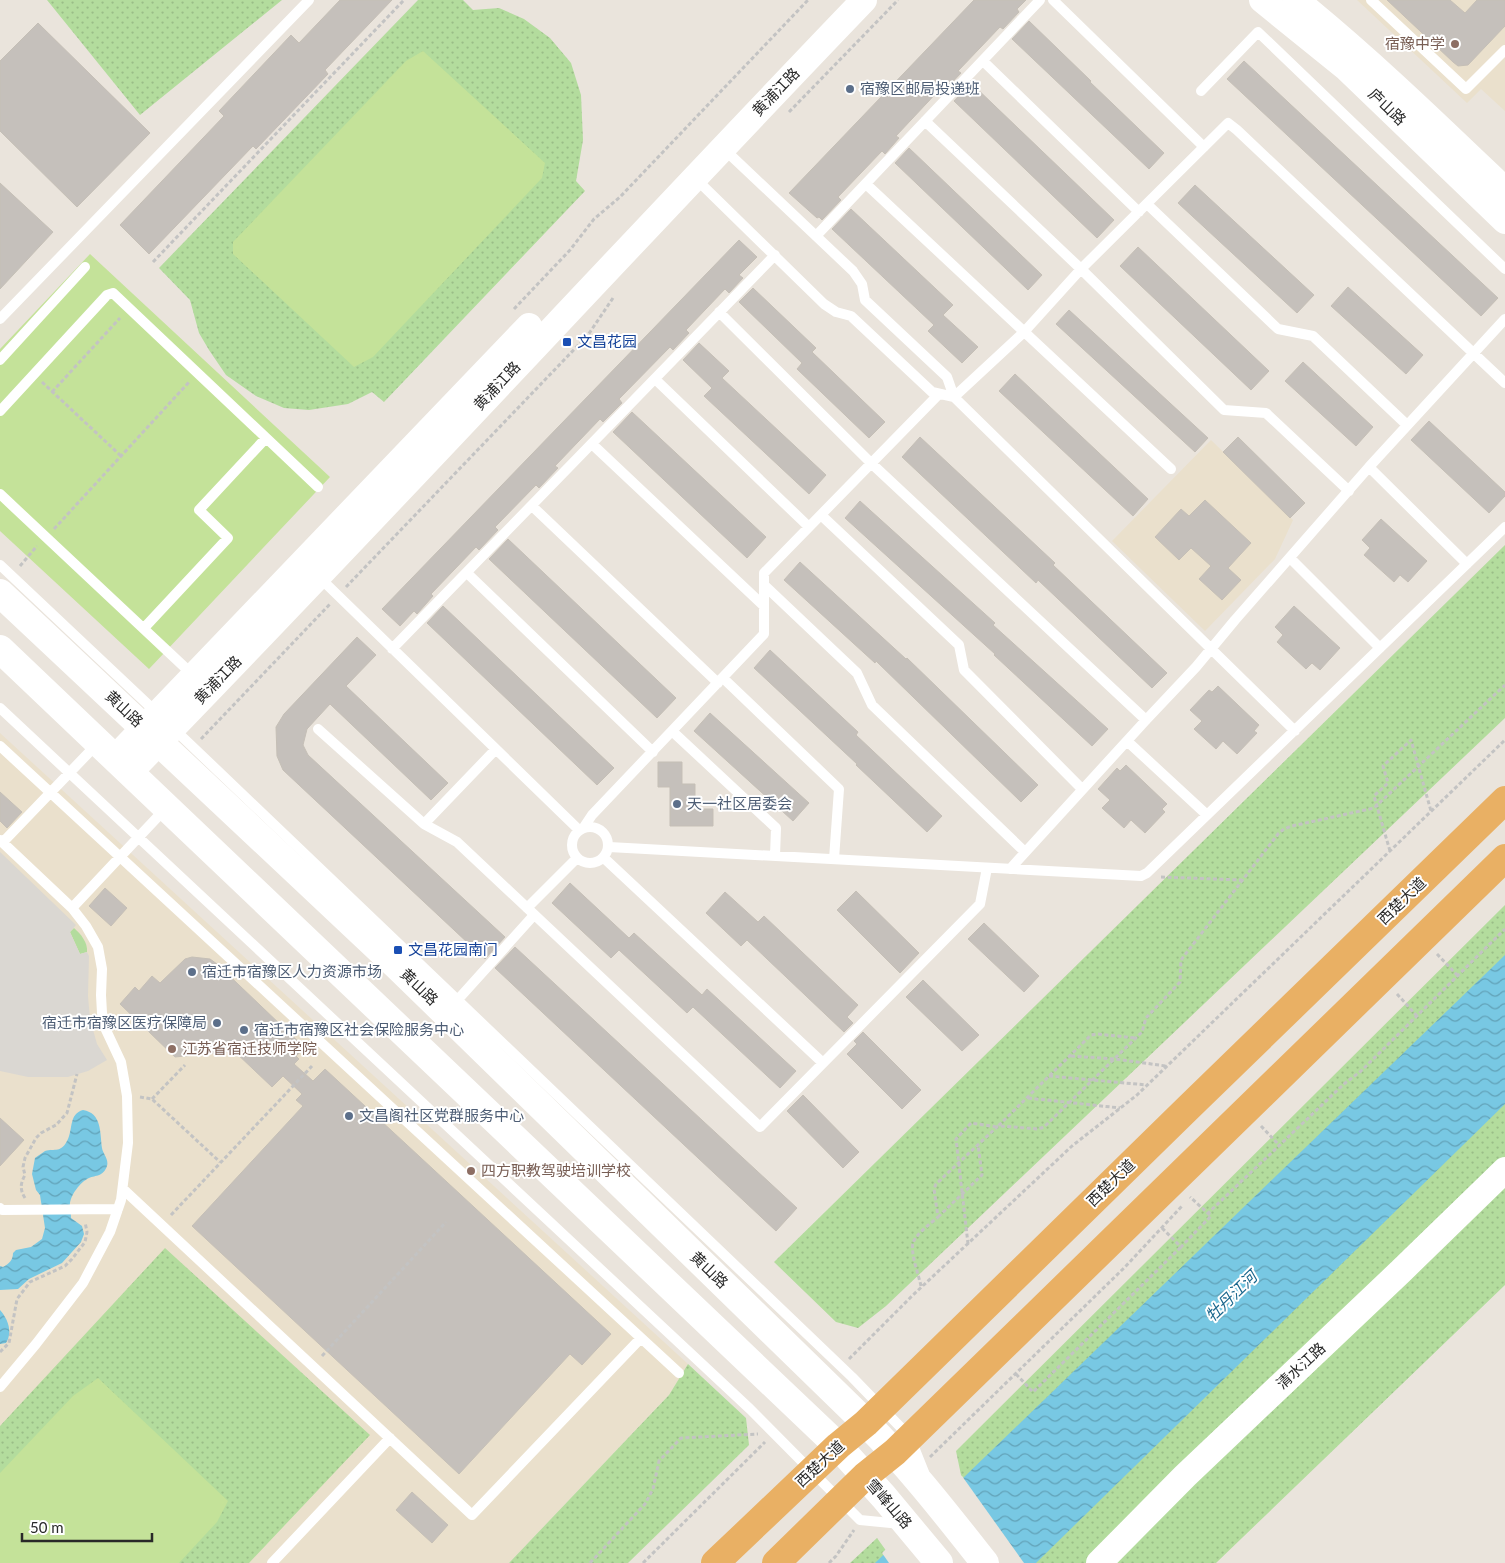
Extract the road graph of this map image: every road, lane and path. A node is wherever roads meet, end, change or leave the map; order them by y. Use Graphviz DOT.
graph roads {
  1 [pos="309,0"];
  2 [pos="404,0"];
  3 [pos="840,0"];
  4 [pos="864,0"];
  5 [pos="898,0"];
  6 [pos="1040,0"];
  7 [pos="1053,0"];
  8 [pos="1262,0"];
  9 [pos="1296,0"];
  10 [pos="1372,0"];
  11 [pos="1505,50"];
  12 [pos="983,61"];
  13 [pos="1201,92"];
  14 [pos="788,114"];
  15 [pos="925,121"];
  16 [pos="722,147"];
  17 [pos="1204,147"];
  18 [pos="694,177"];
  19 [pos="866,184"];
  20 [pos="1505,190"];
  21 [pos="1147,204"];
  22 [pos="1139,212"];
  23 [pos="1505,221"];
  24 [pos="816,236"];
  25 [pos="775,256"];
  26 [pos="153,262"];
  27 [pos="85,267"];
  28 [pos="1505,269"];
  29 [pos="1081,270"];
  30 [pos="614,296"];
  31 [pos="129,308"];
  32 [pos="719,312"];
  33 [pos="0,319"];
  34 [pos="1505,319"];
  35 [pos="1024,332"];
  36 [pos="1474,353"];
  37 [pos="0,360"];
  38 [pos="198,373"];
  39 [pos="34,374"];
  40 [pos="655,379"];
  41 [pos="1505,383"];
  42 [pos="52,392"];
  43 [pos="939,394"];
  44 [pos="954,397"];
  45 [pos="0,411"];
  46 [pos="1408,425"];
  47 [pos="266,438"];
  48 [pos="592,444"];
  49 [pos="121,456"];
  50 [pos="871,463"];
  51 [pos="1369,467"];
  52 [pos="1172,469"];
  53 [pos="318,487"];
  54 [pos="1349,491"];
  55 [pos="0,494"];
  56 [pos="532,506"];
  57 [pos="821,515"];
  58 [pos="809,527"];
  59 [pos="1505,527"];
  60 [pos="46,537"];
  61 [pos="1290,558"];
  62 [pos="1467,564"];
  63 [pos="0,566"];
  64 [pos="466,573"];
  65 [pos="318,576"];
  66 [pos="5,584"];
  67 [pos="764,585"];
  68 [pos="338,595"];
  69 [pos="764,606"];
  70 [pos="144,628"];
  71 [pos="1210,648"];
  72 [pos="1380,648"];
  73 [pos="0,649"];
  74 [pos="392,649"];
  75 [pos="720,680"];
  76 [pos="201,683"];
  77 [pos="1505,685"];
  78 [pos="0,708"];
  79 [pos="1146,720"];
  80 [pos="161,726"];
  81 [pos="318,729"];
  82 [pos="672,731"];
  83 [pos="1295,731"];
  84 [pos="1505,740"];
  85 [pos="1127,741"];
  86 [pos="0,746"];
  87 [pos="193,747"];
  88 [pos="496,749"];
  89 [pos="653,752"];
  90 [pos="114,757"];
  91 [pos="1419,767"];
  92 [pos="69,773"];
  93 [pos="1082,789"];
  94 [pos="50,793"];
  95 [pos="1505,800"];
  96 [pos="1376,806"];
  97 [pos="167,807"];
  98 [pos="1431,811"];
  99 [pos="1207,815"];
  100 [pos="424,824"];
  101 [pos="582,829"];
  102 [pos="138,838"];
  103 [pos="2,841"];
  104 [pos="609,846"];
  105 [pos="1390,851"];
  106 [pos="1025,852"];
  107 [pos="775,856"];
  108 [pos="120,857"];
  109 [pos="577,858"];
  110 [pos="604,858"];
  111 [pos="1505,858"];
  112 [pos="834,859"];
  113 [pos="987,868"];
  114 [pos="1010,869"];
  115 [pos="1140,876"];
  116 [pos="1243,880"];
  117 [pos="72,908"];
  118 [pos="531,911"];
  119 [pos="1505,929"];
  120 [pos="1444,948"];
  121 [pos="1438,954"];
  122 [pos="1431,961"];
  123 [pos="1458,976"];
  124 [pos="1403,988"];
  125 [pos="452,1007"];
  126 [pos="1417,1016"];
  127 [pos="1137,1038"];
  128 [pos="1070,1056"];
  129 [pos="1115,1060"];
  130 [pos="823,1064"];
  131 [pos="185,1065"];
  132 [pos="312,1066"];
  133 [pos="1167,1066"];
  134 [pos="77,1074"];
  135 [pos="1049,1076"];
  136 [pos="1094,1080"];
  137 [pos="1147,1086"];
  138 [pos="127,1096"];
  139 [pos="1027,1097"];
  140 [pos="152,1099"];
  141 [pos="1071,1102"];
  142 [pos="1120,1108"];
  143 [pos="997,1127"];
  144 [pos="1253,1132"];
  145 [pos="978,1144"];
  146 [pos="1279,1145"];
  147 [pos="220,1162"];
  148 [pos="958,1164"];
  149 [pos="1505,1170"];
  150 [pos="123,1189"];
  151 [pos="1196,1190"];
  152 [pos="961,1194"];
  153 [pos="1190,1197"];
  154 [pos="0,1208"];
  155 [pos="118,1208"];
  156 [pos="85,1209"];
  157 [pos="30,1210"];
  158 [pos="1207,1214"];
  159 [pos="938,1217"];
  160 [pos="446,1222"];
  161 [pos="162,1225"];
  162 [pos="1162,1228"];
  163 [pos="968,1244"];
  164 [pos="1181,1247"];
  165 [pos="921,1287"];
  166 [pos="642,1338"];
  167 [pos="0,1352"];
  168 [pos="313,1366"];
  169 [pos="841,1367"];
  170 [pos="680,1373"];
  171 [pos="1016,1374"];
  172 [pos="0,1387"];
  173 [pos="874,1415"];
  174 [pos="774,1434"];
  175 [pos="390,1438"];
  176 [pos="903,1445"];
  177 [pos="838,1446"];
  178 [pos="921,1466"];
  179 [pos="811,1471"];
  180 [pos="865,1476"];
  181 [pos="933,1497"];
  182 [pos="840,1500"];
  183 [pos="860,1520"];
  184 [pos="907,1524"];
  185 [pos="272,1563"];
  186 [pos="590,1563"];
  187 [pos="643,1563"];
  188 [pos="715,1563"];
  189 [pos="776,1563"];
  190 [pos="829,1563"];
  191 [pos="939,1563"];
  192 [pos="985,1563"];
  193 [pos="1099,1563"];
  1 -- 33 [label="lane"];
  2 -- 26 [label="path"];
  3 -- 76 [label="street, 黄浦江路"];
  4 -- 16 [label="street, 黄浦江路"];
  5 -- 14 [label="path"];
  6 -- 12 [label="lane"];
  7 -- 17 [label="lane"];
  8 -- 23 [label="street, 庐山路"];
  9 -- 20 [label="street, 庐山路"];
  10 -- 11 [label="lane"];
  12 -- 15 [label="lane"];
  12 -- 22 [label="lane"];
  13 -- 28 [label="lane"];
  15 -- 19 [label="lane"];
  15 -- 29 [label="lane"];
  16 -- 18 [label="street, 黄浦江路"];
  16 -- 24 [label="lane"];
  17 -- 21 [label="lane"];
  17 -- 36 [label="lane"];
  18 -- 25 [label="lane"];
  18 -- 65 [label="street, 黄浦江路"];
  19 -- 24 [label="lane"];
  19 -- 35 [label="lane"];
  21 -- 22 [label="lane"];
  21 -- 46 [label="lane"];
  22 -- 29 [label="lane"];
  24 -- 44 [label="lane"];
  25 -- 32 [label="lane"];
  25 -- 43 [label="lane"];
  27 -- 37 [label="lane"];
  29 -- 35 [label="lane"];
  29 -- 54 [label="lane"];
  30 -- 68 [label="path"];
  31 -- 38 [label="lane"];
  31 -- 39 [label="lane"];
  31 -- 42 [label="path"];
  32 -- 40 [label="lane"];
  32 -- 50 [label="lane"];
  34 -- 36 [label="lane"];
  35 -- 44 [label="lane"];
  35 -- 52 [label="lane"];
  36 -- 41 [label="lane"];
  36 -- 46 [label="lane"];
  38 -- 47 [label="lane"];
  38 -- 49 [label="path"];
  39 -- 42 [label="path"];
  39 -- 45 [label="lane"];
  40 -- 48 [label="lane"];
  40 -- 58 [label="lane"];
  42 -- 49 [label="path"];
  43 -- 44 [label="lane"];
  43 -- 50 [label="lane"];
  44 -- 71 [label="lane"];
  46 -- 51 [label="lane"];
  47 -- 53 [label="lane"];
  47 -- 70 [label="lane"];
  48 -- 56 [label="lane"];
  48 -- 69 [label="lane"];
  49 -- 60 [label="path"];
  50 -- 57 [label="lane"];
  50 -- 79 [label="lane"];
  51 -- 54 [label="lane"];
  51 -- 62 [label="lane"];
  54 -- 61 [label="lane"];
  55 -- 60 [label="lane"];
  56 -- 64 [label="lane"];
  56 -- 75 [label="lane"];
  57 -- 58 [label="lane"];
  57 -- 93 [label="lane"];
  58 -- 67 [label="lane"];
  59 -- 62 [label="lane"];
  60 -- 66 [label="path"];
  60 -- 70 [label="lane"];
  61 -- 71 [label="lane"];
  61 -- 72 [label="lane"];
  62 -- 72 [label="lane"];
  63 -- 66 [label="lane"];
  64 -- 74 [label="lane"];
  64 -- 89 [label="lane"];
  65 -- 68 [label="lane"];
  65 -- 76 [label="street, 黄浦江路"];
  66 -- 80 [label="main road, 黄山路"];
  67 -- 69 [label="lane"];
  67 -- 106 [label="lane"];
  68 -- 74 [label="lane"];
  68 -- 87 [label="path"];
  69 -- 75 [label="lane"];
  70 -- 76 [label="lane"];
  71 -- 79 [label="lane"];
  71 -- 83 [label="lane"];
  72 -- 83 [label="lane"];
  73 -- 90 [label="main road"];
  74 -- 88 [label="lane"];
  75 -- 82 [label="lane"];
  75 -- 112 [label="lane"];
  76 -- 80 [label="street, 黄浦江路"];
  77 -- 91 [label="path"];
  78 -- 92 [label="lane"];
  79 -- 85 [label="lane"];
  80 -- 87 [label="lane"];
  80 -- 90 [label="street, 黄浦江路"];
  80 -- 125 [label="main road, 黄山路"];
  81 -- 100 [label="lane"];
  82 -- 89 [label="lane"];
  82 -- 107 [label="lane"];
  83 -- 99 [label="lane"];
  84 -- 98 [label="path"];
  85 -- 93 [label="lane"];
  85 -- 99 [label="lane"];
  86 -- 94 [label="lane"];
  87 -- 125 [label="lane"];
  88 -- 100 [label="lane"];
  88 -- 101 [label="lane"];
  89 -- 101 [label="lane"];
  90 -- 92 [label="lane"];
  90 -- 97 [label="main road"];
  91 -- 96 [label="path"];
  91 -- 96 [label="path"];
  91 -- 98 [label="path"];
  92 -- 94 [label="lane"];
  92 -- 102 [label="lane"];
  93 -- 106 [label="lane"];
  94 -- 103 [label="lane"];
  94 -- 108 [label="lane"];
  95 -- 173 [label="highway, 西楚大道"];
  96 -- 105 [label="path"];
  96 -- 116 [label="path"];
  97 -- 102 [label="lane"];
  97 -- 177 [label="main road"];
  98 -- 105 [label="path"];
  99 -- 115 [label="lane"];
  100 -- 118 [label="lane"];
  101 -- 104 [label="lane"];
  101 -- 109 [label="lane"];
  102 -- 108 [label="lane"];
  102 -- 174 [label="lane"];
  103 -- 117 [label="lane"];
  104 -- 107 [label="lane"];
  104 -- 110 [label="lane"];
  105 -- 133 [label="path"];
  106 -- 114 [label="lane"];
  107 -- 112 [label="lane"];
  108 -- 117 [label="lane"];
  108 -- 166 [label="lane"];
  109 -- 110 [label="lane"];
  109 -- 118 [label="lane"];
  110 -- 130 [label="lane"];
  111 -- 176 [label="highway"];
  112 -- 113 [label="lane"];
  113 -- 114 [label="lane"];
  113 -- 130 [label="lane"];
  114 -- 115 [label="lane"];
  115 -- 116 [label="path"];
  116 -- 127 [label="path"];
  117 -- 138 [label="lane"];
  118 -- 125 [label="lane"];
  118 -- 130 [label="lane"];
  119 -- 123 [label="path"];
  120 -- 121 [label="path"];
  121 -- 122 [label="path"];
  121 -- 123 [label="path"];
  123 -- 126 [label="path"];
  124 -- 126 [label="path"];
  125 -- 169 [label="lane"];
  125 -- 173 [label="main road, 黄山路"];
  126 -- 146 [label="path"];
  127 -- 128 [label="path"];
  127 -- 129 [label="path"];
  128 -- 129 [label="path"];
  128 -- 135 [label="path"];
  129 -- 133 [label="path"];
  129 -- 136 [label="path"];
  131 -- 140 [label="path"];
  132 -- 147 [label="path"];
  133 -- 137 [label="path"];
  134 -- 157 [label="path"];
  135 -- 136 [label="path"];
  135 -- 139 [label="path"];
  136 -- 137 [label="path"];
  136 -- 141 [label="path"];
  137 -- 142 [label="path"];
  138 -- 140 [label="path"];
  138 -- 150 [label="lane"];
  139 -- 141 [label="path"];
  139 -- 143 [label="path"];
  140 -- 147 [label="path"];
  141 -- 142 [label="path"];
  141 -- 143 [label="path"];
  142 -- 163 [label="path"];
  143 -- 145 [label="path"];
  143 -- 148 [label="path"];
  144 -- 146 [label="path"];
  145 -- 148 [label="path"];
  145 -- 152 [label="path"];
  146 -- 158 [label="path"];
  147 -- 161 [label="path"];
  148 -- 152 [label="path"];
  148 -- 159 [label="path"];
  149 -- 193 [label="street, 清水江路"];
  150 -- 155 [label="lane"];
  150 -- 161 [label="lane"];
  151 -- 153 [label="path"];
  152 -- 159 [label="path"];
  152 -- 163 [label="path"];
  153 -- 158 [label="path"];
  153 -- 162 [label="path"];
  154 -- 157 [label="lane"];
  155 -- 156 [label="lane"];
  155 -- 172 [label="lane"];
  156 -- 157 [label="lane"];
  156 -- 167 [label="path"];
  158 -- 164 [label="path"];
  159 -- 165 [label="path"];
  160 -- 168 [label="path"];
  161 -- 168 [label="lane"];
  162 -- 164 [label="path"];
  162 -- 171 [label="path"];
  163 -- 165 [label="path"];
  164 -- 171 [label="path"];
  165 -- 169 [label="path"];
  166 -- 170 [label="lane"];
  166 -- 175 [label="lane"];
  168 -- 175 [label="lane"];
  169 -- 173 [label="lane"];
  171 -- 178 [label="path"];
  173 -- 176 [label="main road, 黄山路"];
  173 -- 177 [label="highway, 西楚大道"];
  174 -- 179 [label="lane"];
  174 -- 186 [label="path"];
  174 -- 187 [label="path"];
  175 -- 185 [label="lane"];
  176 -- 178 [label="lane"];
  176 -- 180 [label="highway"];
  176 -- 181 [label="main road"];
  177 -- 179 [label="highway, 西楚大道"];
  177 -- 180 [label="main road, 雪峰山路"];
  178 -- 181 [label="lane"];
  179 -- 182 [label="lane"];
  179 -- 188 [label="highway, 西楚大道"];
  180 -- 182 [label="highway"];
  180 -- 184 [label="main road, 雪峰山路"];
  181 -- 192 [label="main road"];
  182 -- 183 [label="lane"];
  182 -- 189 [label="highway"];
  183 -- 184 [label="lane"];
  183 -- 190 [label="path"];
  184 -- 191 [label="main road, 雪峰山路"];
}
